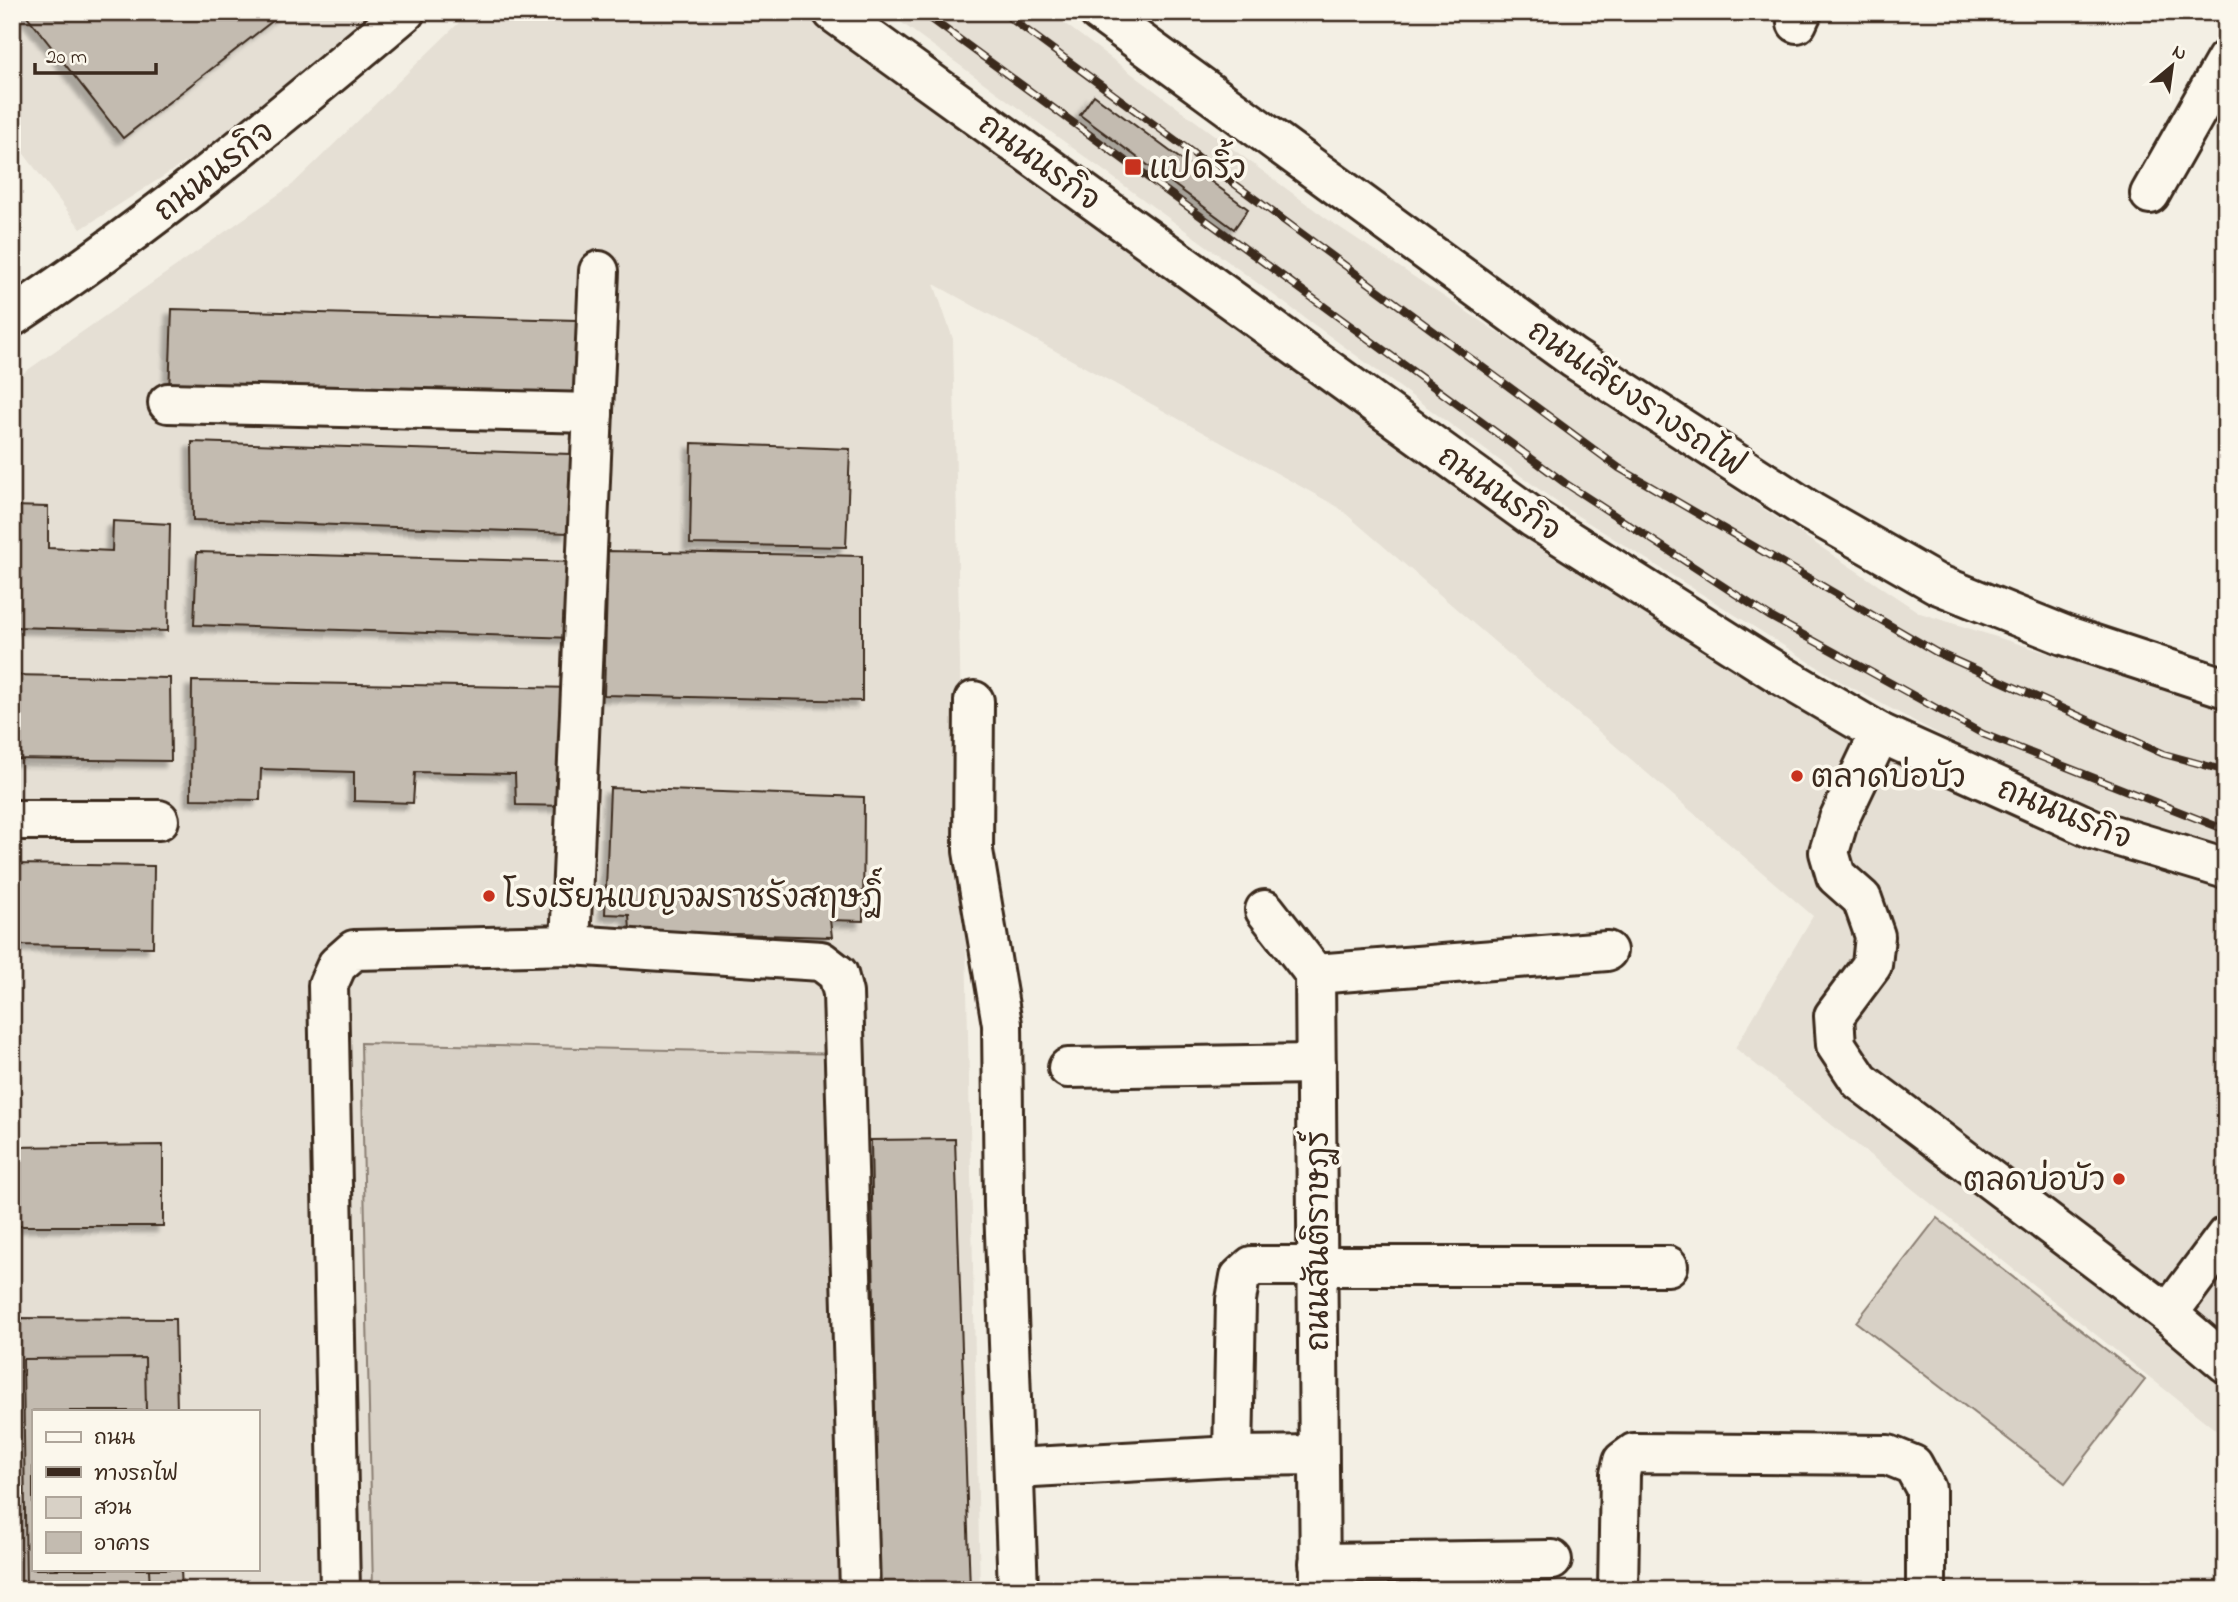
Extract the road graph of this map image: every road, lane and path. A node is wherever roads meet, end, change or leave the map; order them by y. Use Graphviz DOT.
graph roads {
  1 [pos="405,12"];
  2 [pos="833,12"];
  3 [pos="1099,12"];
  4 [pos="2226,60"];
  5 [pos="2150,194"];
  6 [pos="599,271"];
  7 [pos="12,317"];
  8 [pos="168,403"];
  9 [pos="593,413"];
  10 [pos="2226,688"];
  11 [pos="974,701"];
  12 [pos="1880,733"];
  13 [pos="12,820"];
  14 [pos="159,820"];
  15 [pos="2226,869"];
  16 [pos="1265,910"];
  17 [pos="570,945"];
  18 [pos="1607,951"];
  19 [pos="1315,974"];
  20 [pos="1316,1064"];
  21 [pos="1068,1068"];
  22 [pos="2226,1236"];
  23 [pos="1317,1266"];
  24 [pos="1668,1266"];
  25 [pos="2168,1314"];
  26 [pos="2226,1363"];
  27 [pos="1318,1455"];
  28 [pos="1233,1456"];
  29 [pos="1015,1468"];
  30 [pos="1552,1560"];
  31 [pos="1320,1576"];
  32 [pos="340,1590"];
  33 [pos="860,1590"];
  34 [pos="1018,1590"];
  35 [pos="1618,1590"];
  36 [pos="1926,1590"];
  1 -- 7 [label="street, ถนนนรกิจ"];
  2 -- 12 [label="street, ถนนนรกิจ"];
  3 -- 10 [label="street, ถนนเลียงรางรถไฟ"];
  4 -- 5 [label="street"];
  6 -- 9 [label="street"];
  8 -- 9 [label="street"];
  9 -- 17 [label="street"];
  11 -- 29 [label="street"];
  12 -- 15 [label="street, ถนนนรกิจ"];
  12 -- 25 [label="street"];
  13 -- 14 [label="street"];
  16 -- 19 [label="street"];
  17 -- 32 [label="street"];
  17 -- 33 [label="street"];
  18 -- 19 [label="street"];
  19 -- 20 [label="street, ถนนสันติราษฎร์"];
  20 -- 21 [label="street"];
  20 -- 23 [label="street, ถนนสันติราษฎร์"];
  22 -- 25 [label="street"];
  23 -- 24 [label="street"];
  23 -- 27 [label="street, ถนนสันติราษฎร์"];
  23 -- 28 [label="street"];
  25 -- 26 [label="street"];
  27 -- 28 [label="street"];
  27 -- 31 [label="street, ถนนสันติราษฎร์"];
  28 -- 29 [label="street"];
  29 -- 34 [label="street"];
  30 -- 31 [label="street"];
  35 -- 36 [label="street"];
}
